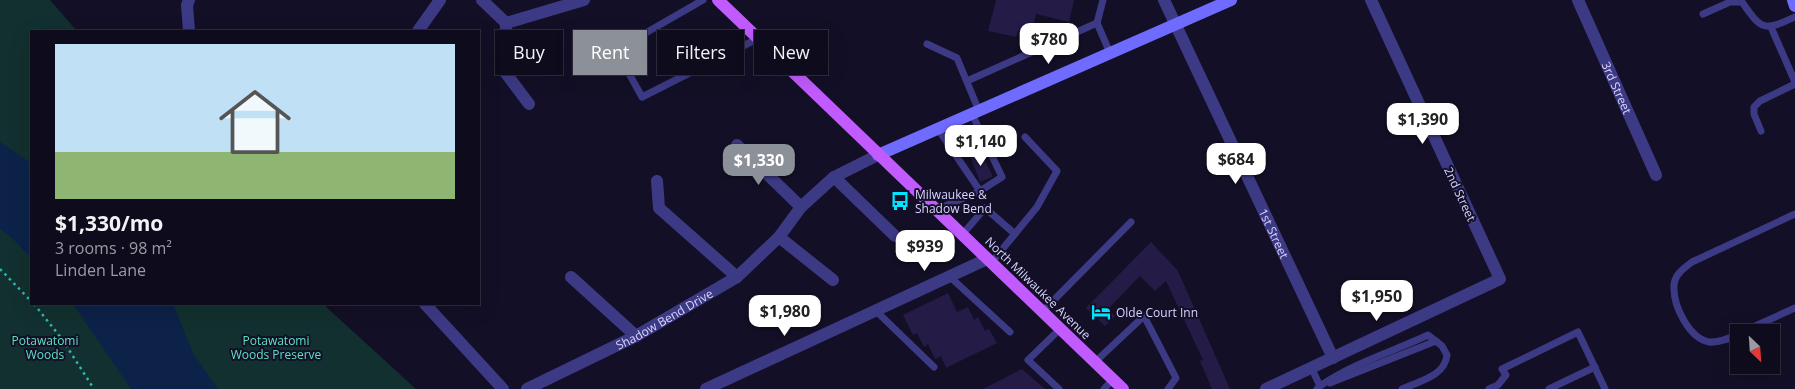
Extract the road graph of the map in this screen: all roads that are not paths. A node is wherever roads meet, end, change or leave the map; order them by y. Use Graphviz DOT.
graph roads {
  1 [pos="189,0"];
  2 [pos="440,0"];
  3 [pos="482,0"];
  4 [pos="584,0"];
  5 [pos="703,0"];
  6 [pos="718,0"];
  7 [pos="1104,0"];
  8 [pos="1164,0"];
  9 [pos="1231,0"];
  10 [pos="1371,0"];
  11 [pos="1578,0"];
  12 [pos="1793,0"];
  13 [pos="1795,6"];
  14 [pos="1703,14"];
  15 [pos="1795,16"];
  16 [pos="506,23"];
  17 [pos="1097,23"];
  18 [pos="1175,25"];
  19 [pos="1771,27"];
  20 [pos="189,30"];
  21 [pos="419,30"];
  22 [pos="754,35"];
  23 [pos="754,41"];
  24 [pos="927,44"];
  25 [pos="1110,53"];
  26 [pos="795,75"];
  27 [pos="967,81"];
  28 [pos="1795,83"];
  29 [pos="529,104"];
  30 [pos="975,113"];
  31 [pos="938,129"];
  32 [pos="1761,131"];
  33 [pos="1025,137"];
  34 [pos="738,145"];
  35 [pos="878,155"];
  36 [pos="1656,175"];
  37 [pos="834,177"];
  38 [pos="657,180"];
  39 [pos="980,191"];
  40 [pos="801,207"];
  41 [pos="936,210"];
  42 [pos="1795,214"];
  43 [pos="1132,222"];
  44 [pos="1015,234"];
  45 [pos="962,235"];
  46 [pos="895,236"];
  47 [pos="779,237"];
  48 [pos="989,261"];
  49 [pos="949,276"];
  50 [pos="571,277"];
  51 [pos="737,277"];
  52 [pos="833,280"];
  53 [pos="426,305"];
  54 [pos="1795,308"];
  55 [pos="875,310"];
  56 [pos="1043,311"];
  57 [pos="1760,324"];
  58 [pos="1061,328"];
  59 [pos="1010,332"];
  60 [pos="636,336"];
  61 [pos="1730,338"];
  62 [pos="1333,358"];
  63 [pos="1095,362"];
  64 [pos="934,367"];
  65 [pos="1595,367"];
  66 [pos="1311,368"];
  67 [pos="1113,379"];
  68 [pos="1499,387"];
  69 [pos="1318,388"];
  70 [pos="502,389"];
  71 [pos="526,389"];
  72 [pos="706,389"];
  73 [pos="1059,389"];
  74 [pos="1104,389"];
  75 [pos="1123,389"];
  76 [pos="1168,389"];
  77 [pos="1266,389"];
  78 [pos="1402,389"];
  79 [pos="1489,389"];
  80 [pos="1549,389"];
  81 [pos="1606,389"];
  1 -- 20 [label="street"];
  2 -- 21 [label="street"];
  3 -- 16 [label="street"];
  4 -- 16 [label="street"];
  5 -- 23 [label="lane"];
  6 -- 22 [label="main road, North Milwaukee Avenue"];
  7 -- 17 [label="lane"];
  8 -- 18 [label="street, 1st Street"];
  9 -- 18 [label="street"];
  10 -- 62 [label="street, 2nd Street"];
  11 -- 36 [label="street, 3rd Street"];
  12 -- 13 [label="street"];
  14 -- 19 [label="lane"];
  15 -- 19 [label="lane"];
  16 -- 29 [label="street"];
  17 -- 25 [label="lane"];
  17 -- 27 [label="lane"];
  18 -- 25 [label="street"];
  18 -- 62 [label="street, 1st Street"];
  19 -- 28 [label="lane"];
  24 -- 27 [label="lane"];
  25 -- 30 [label="street"];
  26 -- 35 [label="main road, North Milwaukee Avenue"];
  27 -- 30 [label="lane"];
  28 -- 32 [label="lane"];
  30 -- 31 [label="street"];
  30 -- 39 [label="lane"];
  31 -- 35 [label="street"];
  31 -- 39 [label="lane"];
  33 -- 44 [label="lane"];
  34 -- 40 [label="street"];
  35 -- 37 [label="street, Shadow Bend Drive"];
  35 -- 41 [label="main road, North Milwaukee Avenue"];
  37 -- 40 [label="street, Shadow Bend Drive"];
  37 -- 46 [label="street"];
  38 -- 51 [label="street"];
  39 -- 41 [label="lane"];
  40 -- 47 [label="street, Shadow Bend Drive"];
  41 -- 45 [label="main road, North Milwaukee Avenue"];
  42 -- 61 [label="lane"];
  43 -- 56 [label="lane"];
  44 -- 45 [label="lane"];
  44 -- 48 [label="lane"];
  45 -- 48 [label="main road, North Milwaukee Avenue"];
  47 -- 51 [label="street, Shadow Bend Drive"];
  47 -- 52 [label="street"];
  48 -- 49 [label="street"];
  48 -- 56 [label="main road, North Milwaukee Avenue"];
  49 -- 55 [label="street"];
  49 -- 59 [label="lane"];
  50 -- 60 [label="street"];
  51 -- 60 [label="street, Shadow Bend Drive"];
  53 -- 70 [label="street"];
  54 -- 57 [label="lane"];
  55 -- 64 [label="lane"];
  55 -- 72 [label="street"];
  56 -- 58 [label="main road, North Milwaukee Avenue"];
  58 -- 63 [label="main road, North Milwaukee Avenue"];
  58 -- 73 [label="lane"];
  60 -- 71 [label="street, Shadow Bend Drive"];
  62 -- 66 [label="street"];
  63 -- 67 [label="main road, North Milwaukee Avenue"];
  63 -- 76 [label="lane"];
  65 -- 68 [label="lane"];
  65 -- 80 [label="lane"];
  65 -- 81 [label="lane"];
  66 -- 69 [label="lane"];
  66 -- 77 [label="street"];
  67 -- 74 [label="lane"];
  67 -- 75 [label="main road, North Milwaukee Avenue"];
  68 -- 79 [label="lane"];
  69 -- 78 [label="lane"];
}
